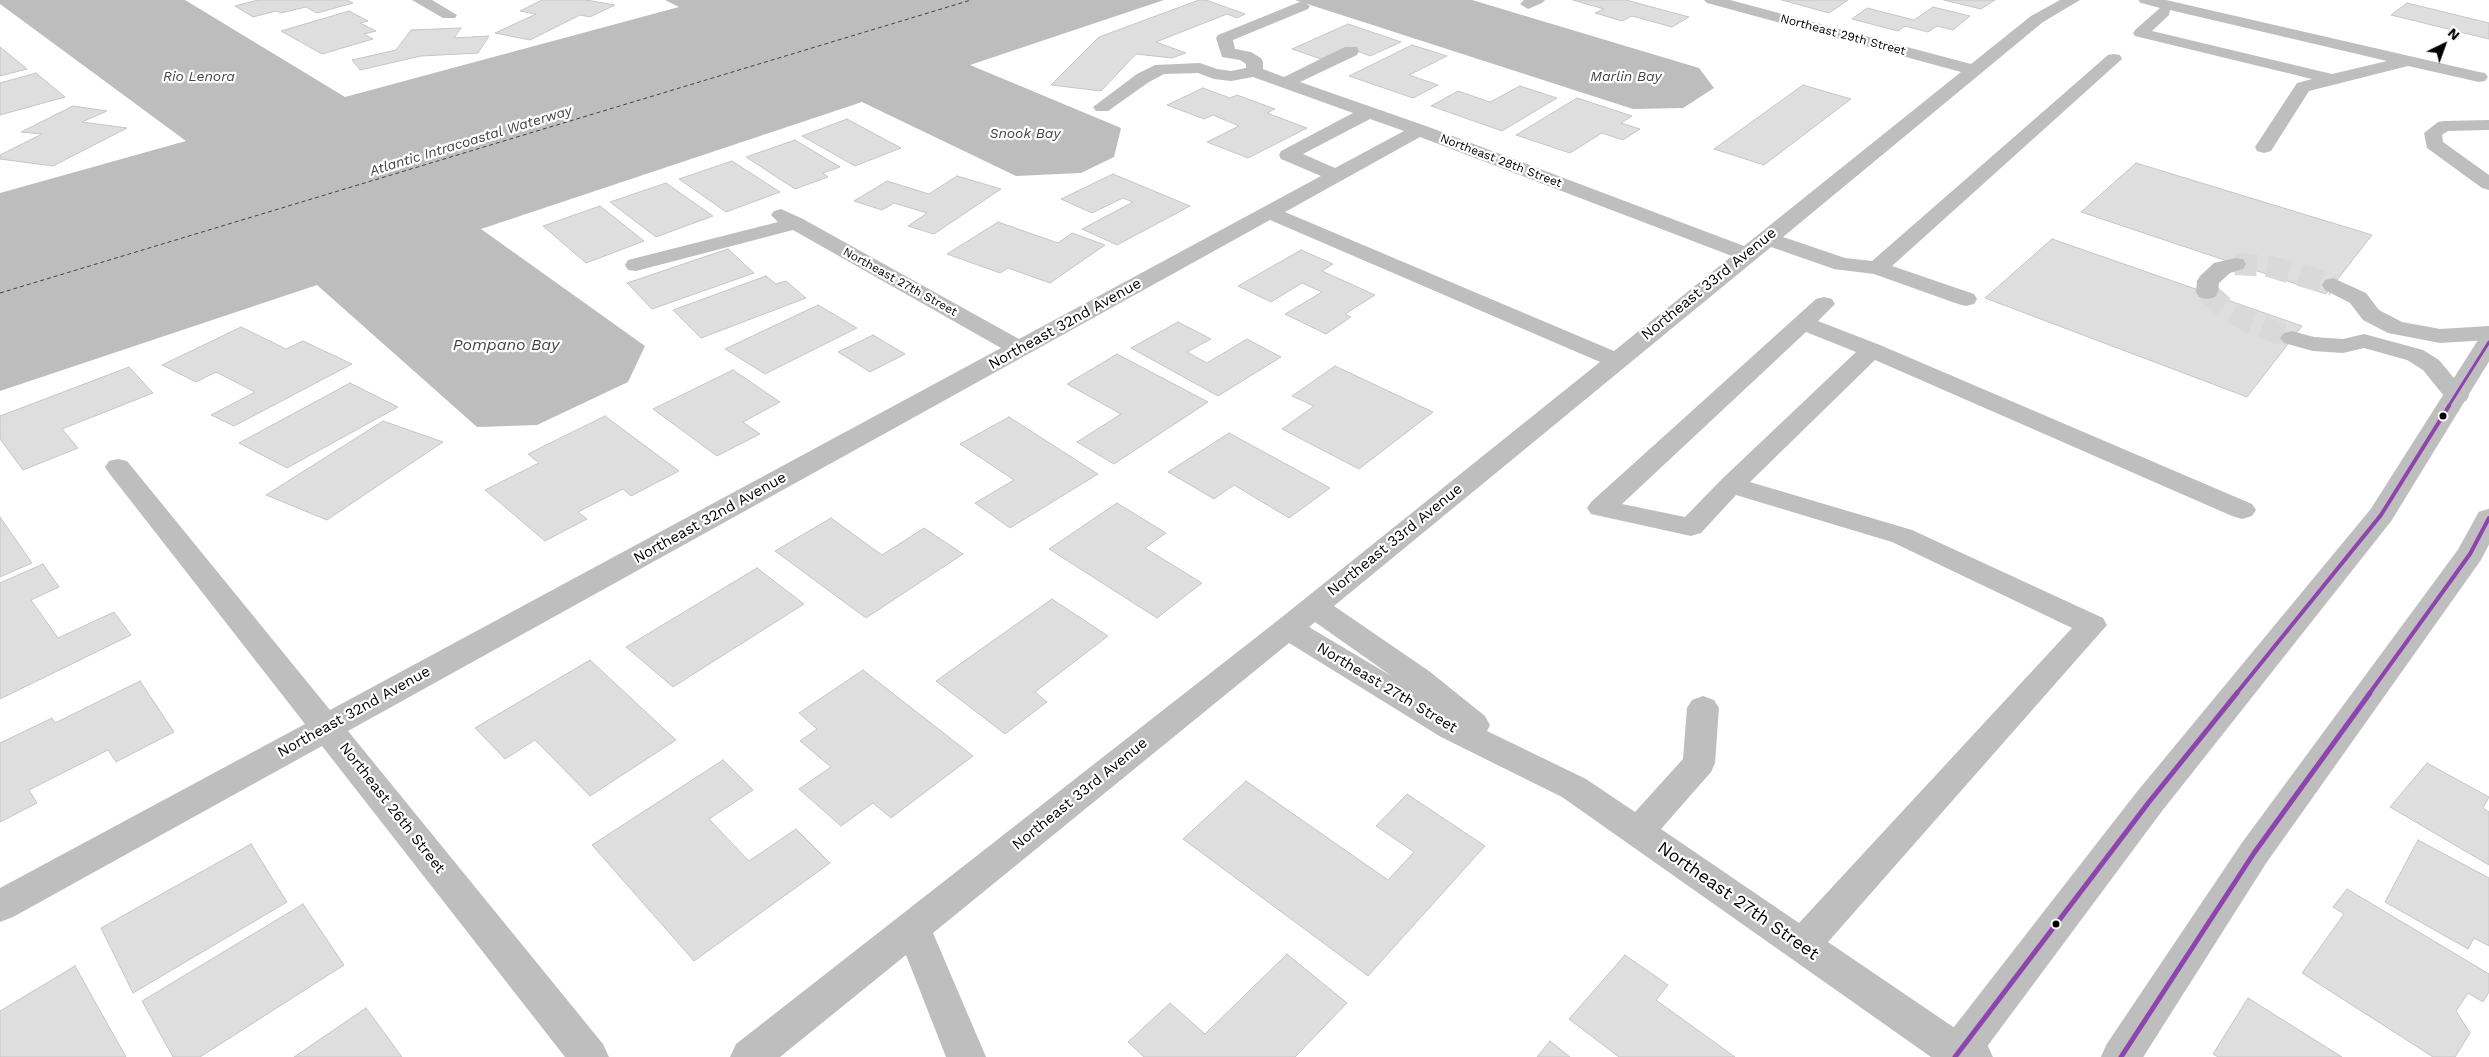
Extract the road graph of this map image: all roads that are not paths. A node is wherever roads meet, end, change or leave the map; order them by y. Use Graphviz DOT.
graph roads {
  1 [pos="420,0"];
  2 [pos="1712,0"];
  3 [pos="2051,0"];
  4 [pos="2072,0"];
  5 [pos="2146,0"];
  6 [pos="1302,6"];
  7 [pos="2163,12"];
  8 [pos="449,15"];
  9 [pos="2037,19"];
  10 [pos="1350,51"];
  11 [pos="1228,53"];
  12 [pos="2114,59"];
  13 [pos="2412,60"];
  14 [pos="1200,68"];
  15 [pos="1974,70"];
  16 [pos="1254,72"];
  17 [pos="2479,77"];
  18 [pos="2332,79"];
  19 [pos="1285,83"];
  20 [pos="1102,107"];
  21 [pos="1369,112"];
  22 [pos="2489,125"];
  23 [pos="1419,130"];
  24 [pos="2264,147"];
  25 [pos="1336,175"];
  26 [pos="2489,184"];
  27 [pos="1268,212"];
  28 [pos="1766,238"];
  29 [pos="1746,254"];
  30 [pos="2235,264"];
  31 [pos="636,265"];
  32 [pos="1878,268"];
  33 [pos="2333,285"];
  34 [pos="2207,292"];
  35 [pos="1966,299"];
  36 [pos="1824,304"];
  37 [pos="2371,315"];
  38 [pos="1803,322"];
  39 [pos="2489,333"];
  40 [pos="2292,338"];
  41 [pos="2364,341"];
  42 [pos="2489,342"];
  43 [pos="1020,349"];
  44 [pos="1872,350"];
  45 [pos="1616,360"];
  46 [pos="2457,396"];
  47 [pos="118,467"];
  48 [pos="1731,486"];
  49 [pos="2242,510"];
  50 [pos="2489,518"];
  51 [pos="1314,607"];
  52 [pos="1288,628"];
  53 [pos="1703,708"];
  54 [pos="327,727"];
  55 [pos="1514,758"];
  56 [pos="1638,832"];
  57 [pos="0,906"];
  58 [pos="913,928"];
  59 [pos="1802,945"];
  60 [pos="1961,1056"];
  61 [pos="589,1057"];
  62 [pos="750,1057"];
  63 [pos="966,1057"];
  64 [pos="2121,1057"];
  1 -- 8 [label="street"];
  2 -- 15 [label="street, Northeast 29th Street"];
  3 -- 9 [label="street, Northeast 33rd Avenue"];
  4 -- 9 [label="street, Northeast 33rd Avenue"];
  5 -- 13 [label="street"];
  6 -- 11 [label="street"];
  7 -- 18 [label="street"];
  9 -- 15 [label="street, Northeast 33rd Avenue"];
  10 -- 19 [label="street"];
  11 -- 14 [label="street"];
  11 -- 16 [label="street"];
  12 -- 32 [label="street"];
  13 -- 17 [label="street"];
  13 -- 18 [label="street"];
  14 -- 16 [label="street"];
  14 -- 20 [label="street"];
  15 -- 28 [label="street, Northeast 33rd Avenue"];
  16 -- 19 [label="street, Northeast 28th Street"];
  18 -- 24 [label="street"];
  19 -- 21 [label="street, Northeast 28th Street"];
  21 -- 23 [label="street, Northeast 28th Street"];
  21 -- 25 [label="street"];
  22 -- 26 [label="street"];
  23 -- 25 [label="street, Northeast 32nd Avenue"];
  23 -- 29 [label="street, Northeast 28th Street"];
  25 -- 27 [label="street, Northeast 32nd Avenue"];
  27 -- 43 [label="street, Northeast 32nd Avenue"];
  27 -- 45 [label="street"];
  28 -- 29 [label="street, Northeast 33rd Avenue"];
  28 -- 32 [label="street"];
  29 -- 45 [label="street, Northeast 33rd Avenue"];
  30 -- 34 [label="street"];
  31 -- 43 [label="street, Northeast 27th Street"];
  32 -- 35 [label="street"];
  33 -- 37 [label="street"];
  36 -- 38 [label="street"];
  37 -- 39 [label="street"];
  37 -- 41 [label="street"];
  38 -- 44 [label="street"];
  38 -- 48 [label="street"];
  40 -- 41 [label="street"];
  41 -- 46 [label="street"];
  42 -- 46 [label="street"];
  43 -- 54 [label="street, Northeast 32nd Avenue"];
  44 -- 48 [label="street"];
  44 -- 49 [label="street"];
  45 -- 51 [label="street, Northeast 33rd Avenue"];
  46 -- 60 [label="street"];
  47 -- 54 [label="street, Northeast 26th Street"];
  48 -- 59 [label="street"];
  50 -- 64 [label="street"];
  51 -- 52 [label="street, Northeast 33rd Avenue"];
  51 -- 55 [label="street, Northeast 27th Street"];
  52 -- 55 [label="street, Northeast 27th Street"];
  52 -- 58 [label="street, Northeast 33rd Avenue"];
  53 -- 56 [label="street"];
  54 -- 57 [label="street, Northeast 32nd Avenue"];
  54 -- 61 [label="street, Northeast 26th Street"];
  55 -- 56 [label="street, Northeast 27th Street"];
  56 -- 59 [label="street, Northeast 27th Street"];
  58 -- 62 [label="street, Northeast 33rd Avenue"];
  58 -- 63 [label="street"];
  59 -- 60 [label="street, Northeast 27th Street"];
}
